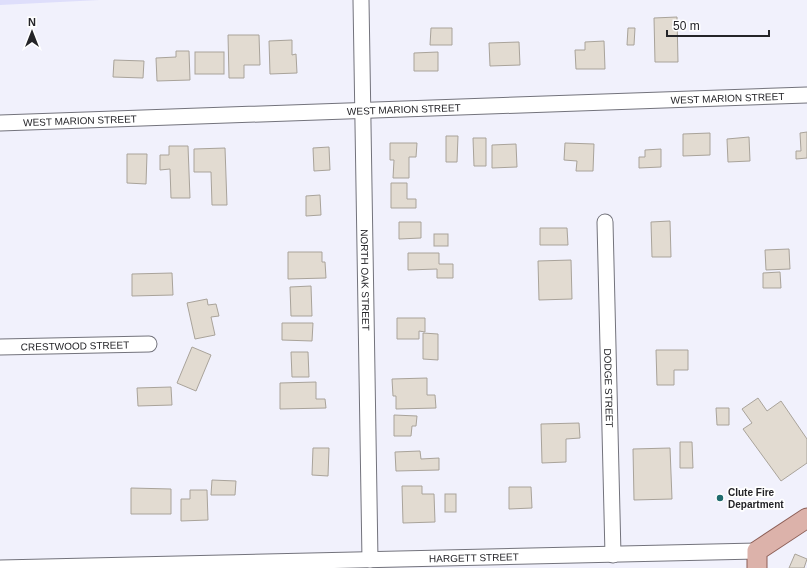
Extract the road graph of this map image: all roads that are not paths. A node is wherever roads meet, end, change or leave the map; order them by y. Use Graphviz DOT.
graph roads {
  1 [pos="361,0"];
  2 [pos="807,95"];
  3 [pos="364,111"];
  4 [pos="0,123"];
  5 [pos="605,222"];
  6 [pos="150,344"];
  7 [pos="0,347"];
  8 [pos="807,518"];
  9 [pos="613,555"];
  10 [pos="757,559"];
  11 [pos="370,560"];
  12 [pos="473,563"];
  13 [pos="0,568"];
  1 -- 3 [label="street, NORTH OAK STREET"];
  2 -- 3 [label="street, WEST MARION STREET"];
  3 -- 4 [label="street, WEST MARION STREET"];
  3 -- 11 [label="street, NORTH OAK STREET"];
  5 -- 9 [label="street, DODGE STREET"];
  6 -- 7 [label="street, CRESTWOOD STREET"];
  8 -- 10 [label="main road"];
  9 -- 10 [label="street, HARGETT STREET"];
  9 -- 12 [label="street, HARGETT STREET"];
  11 -- 12 [label="street, HARGETT STREET"];
  11 -- 13 [label="street, HARGETT STREET"];
}
